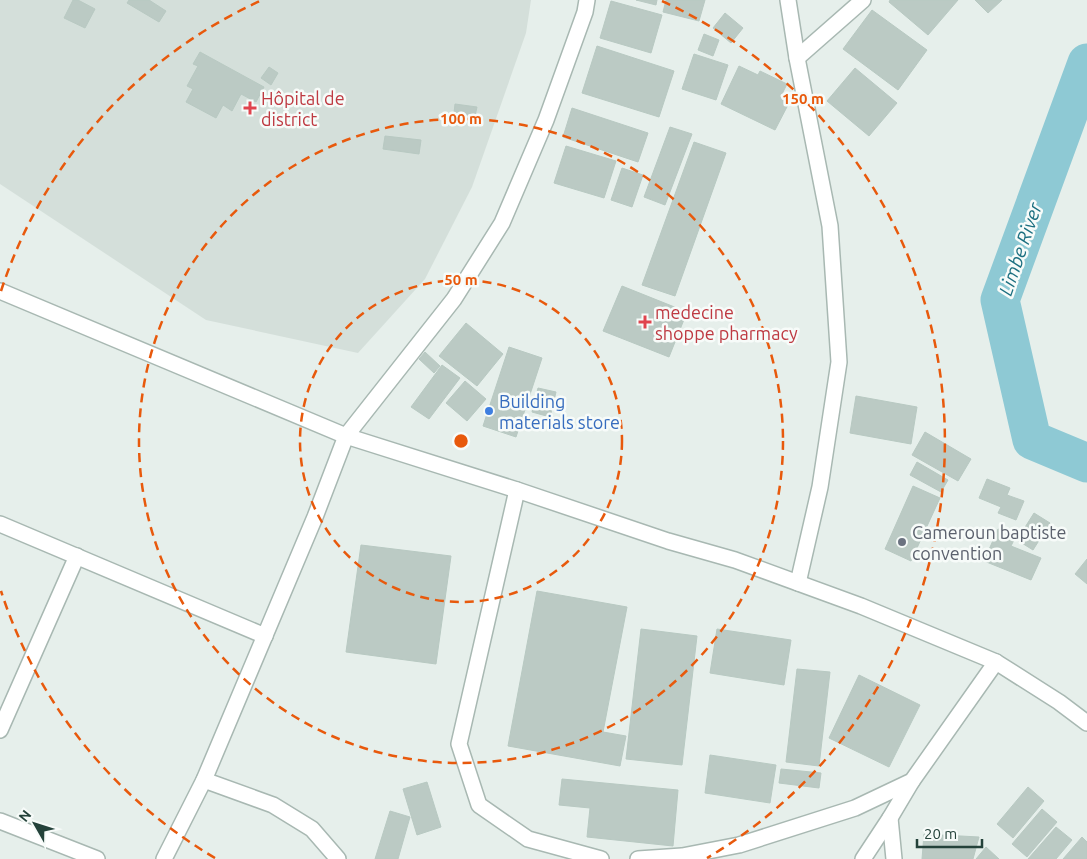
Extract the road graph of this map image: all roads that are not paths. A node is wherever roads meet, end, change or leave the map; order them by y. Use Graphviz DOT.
graph roads {
  1 [pos="587,0"];
  2 [pos="788,0"];
  3 [pos="863,0"];
  4 [pos="797,58"];
  5 [pos="0,291"];
  6 [pos="346,436"];
  7 [pos="517,490"];
  8 [pos="0,524"];
  9 [pos="78,556"];
  10 [pos="798,582"];
  11 [pos="265,636"];
  12 [pos="996,662"];
  13 [pos="1087,723"];
  14 [pos="0,730"];
  15 [pos="204,780"];
  16 [pos="912,781"];
  17 [pos="890,818"];
  18 [pos="0,821"];
  19 [pos="97,859"];
  20 [pos="164,859"];
  21 [pos="338,859"];
  22 [pos="601,859"];
  23 [pos="638,859"];
  24 [pos="863,859"];
  25 [pos="894,859"];
  1 -- 6 [label="street"];
  2 -- 4 [label="street"];
  3 -- 4 [label="street"];
  4 -- 10 [label="street"];
  5 -- 6 [label="street"];
  6 -- 7 [label="street"];
  6 -- 11 [label="street"];
  7 -- 10 [label="street"];
  7 -- 22 [label="street"];
  8 -- 9 [label="street"];
  9 -- 11 [label="street"];
  9 -- 14 [label="street"];
  10 -- 12 [label="street"];
  11 -- 15 [label="street"];
  12 -- 13 [label="street"];
  12 -- 16 [label="street"];
  15 -- 20 [label="street"];
  15 -- 21 [label="street"];
  16 -- 17 [label="street"];
  16 -- 23 [label="street"];
  17 -- 24 [label="street"];
  17 -- 25 [label="street"];
  18 -- 19 [label="street"];
}
